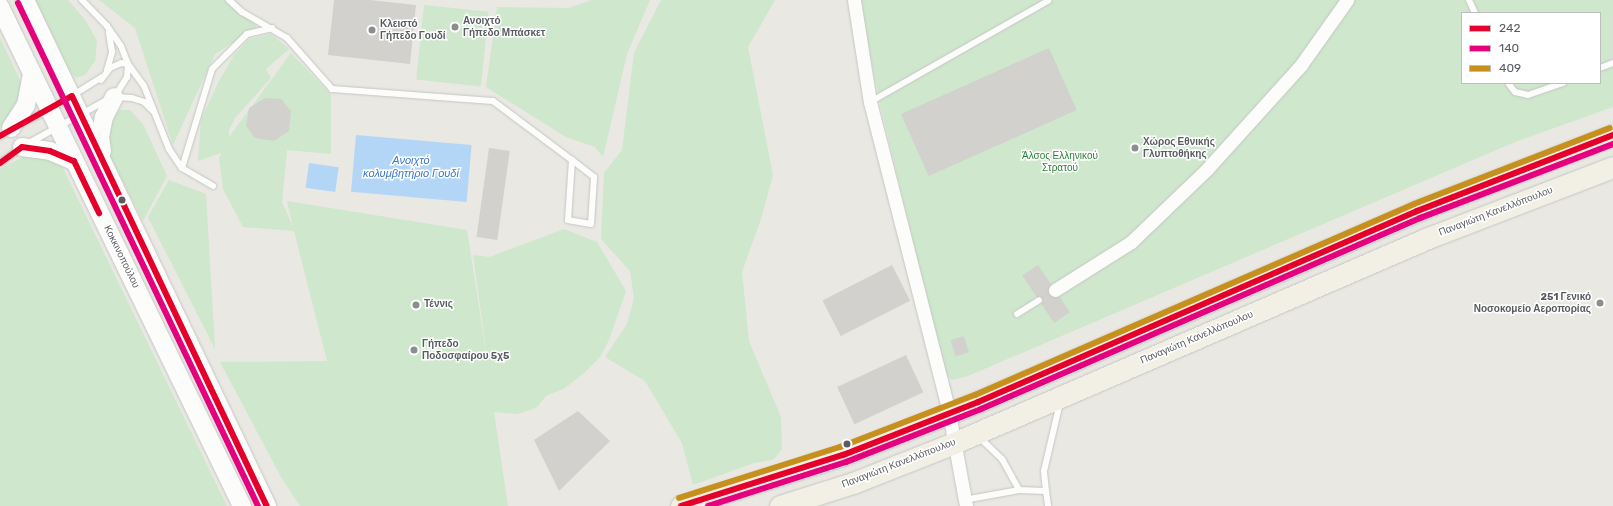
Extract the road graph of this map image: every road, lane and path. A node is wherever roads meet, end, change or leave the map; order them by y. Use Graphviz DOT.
graph roads {
  1 [pos="25,0"];
  2 [pos="82,0"];
  3 [pos="229,0"];
  4 [pos="854,0"];
  5 [pos="1347,0"];
  6 [pos="1469,0"];
  7 [pos="1048,1"];
  8 [pos="0,8"];
  9 [pos="1475,12"];
  10 [pos="107,26"];
  11 [pos="272,28"];
  12 [pos="1613,63"];
  13 [pos="128,64"];
  14 [pos="1601,68"];
  15 [pos="32,74"];
  16 [pos="101,80"];
  17 [pos="1509,84"];
  18 [pos="1560,84"];
  19 [pos="72,96"];
  20 [pos="114,97"];
  21 [pos="870,102"];
  22 [pos="49,110"];
  23 [pos="154,112"];
  24 [pos="82,114"];
  25 [pos="58,128"];
  26 [pos="6,132"];
  27 [pos="1613,135"];
  28 [pos="22,147"];
  29 [pos="2,160"];
  30 [pos="572,160"];
  31 [pos="74,161"];
  32 [pos="104,162"];
  33 [pos="1613,167"];
  34 [pos="182,168"];
  35 [pos="212,186"];
  36 [pos="1055,290"];
  37 [pos="1039,300"];
  38 [pos="1018,314"];
  39 [pos="1061,397"];
  40 [pos="949,413"];
  41 [pos="975,434"];
  42 [pos="954,443"];
  43 [pos="1019,490"];
  44 [pos="1046,491"];
  45 [pos="965,503"];
  46 [pos="242,506"];
  47 [pos="267,506"];
  48 [pos="681,506"];
  49 [pos="780,506"];
  50 [pos="1048,506"];
  1 -- 19 [label="main road"];
  2 -- 10 [label="lane"];
  3 -- 11 [label="lane"];
  4 -- 21 [label="street"];
  5 -- 36 [label="street"];
  6 -- 9 [label="lane"];
  7 -- 21 [label="lane"];
  8 -- 15 [label="main road, Κοκκινοπούλου"];
  10 -- 13 [label="lane"];
  10 -- 16 [label="lane"];
  11 -- 30 [label="lane"];
  11 -- 34 [label="lane"];
  12 -- 14 [label="lane"];
  13 -- 16 [label="lane"];
  13 -- 20 [label="lane"];
  13 -- 23 [label="lane"];
  15 -- 22 [label="main road, Κοκκινοπούλου"];
  15 -- 26 [label="main road"];
  16 -- 19 [label="lane"];
  17 -- 18 [label="lane"];
  19 -- 22 [label="lane"];
  19 -- 24 [label="main road"];
  20 -- 23 [label="lane"];
  20 -- 24 [label="lane"];
  20 -- 32 [label="main road"];
  21 -- 40 [label="street"];
  22 -- 25 [label="main road, Κοκκινοπούλου"];
  22 -- 26 [label="lane"];
  23 -- 34 [label="lane"];
  24 -- 25 [label="lane"];
  24 -- 32 [label="main road"];
  25 -- 28 [label="lane"];
  25 -- 31 [label="main road, Κοκκινοπούλου"];
  27 -- 40 [label="main road"];
  28 -- 29 [label="lane"];
  28 -- 31 [label="main road"];
  30 -- 30 [label="lane"];
  31 -- 46 [label="main road, Κοκκινοπούλου"];
  32 -- 47 [label="main road"];
  33 -- 39 [label="main road, Παναγιώτη Κανελλόπουλου"];
  34 -- 35 [label="lane"];
  37 -- 38 [label="lane"];
  39 -- 41 [label="main road, Παναγιώτη Κανελλόπουλου"];
  39 -- 44 [label="lane"];
  40 -- 42 [label="street"];
  40 -- 48 [label="main road"];
  41 -- 42 [label="main road, Παναγιώτη Κανελλόπουλου"];
  41 -- 43 [label="lane"];
  42 -- 45 [label="street"];
  42 -- 49 [label="main road, Παναγιώτη Κανελλόπουλου"];
  43 -- 44 [label="lane"];
  43 -- 45 [label="lane"];
  44 -- 50 [label="lane"];
}
